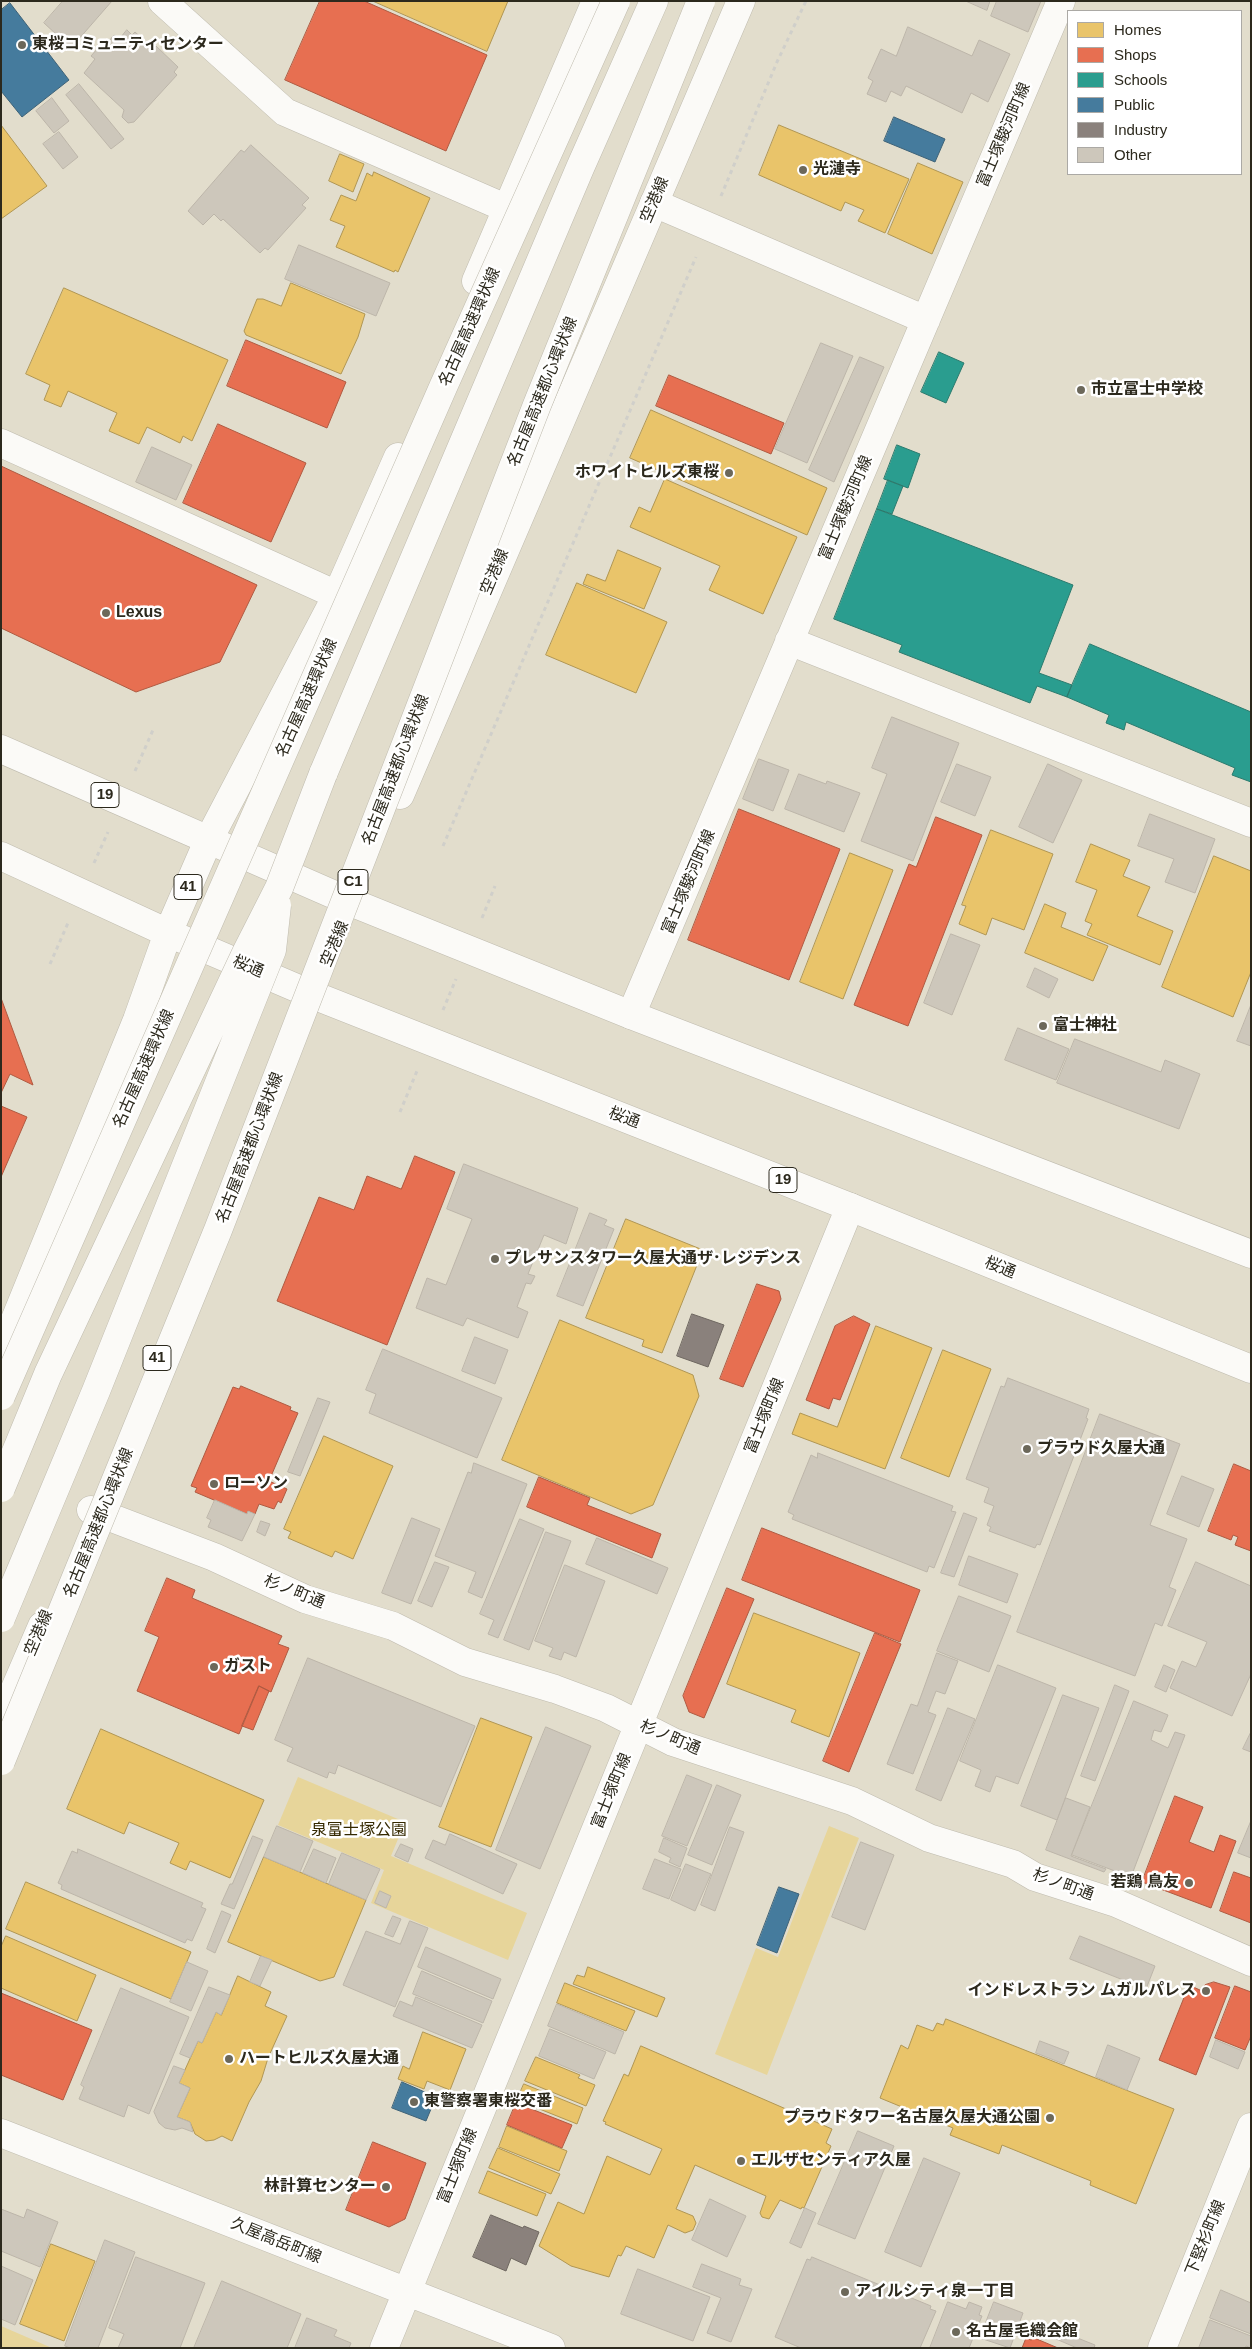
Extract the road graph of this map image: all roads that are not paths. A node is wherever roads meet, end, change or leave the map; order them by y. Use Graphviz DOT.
graph roads {
  1 [pos="162,1"];
  2 [pos="596,1"];
  3 [pos="616,1"];
  4 [pos="654,1"];
  5 [pos="701,1"];
  6 [pos="741,1"];
  7 [pos="1061,1"];
  8 [pos="654,203"];
  9 [pos="508,208"];
  10 [pos="926,320"];
  11 [pos="1,443"];
  12 [pos="337,595"];
  13 [pos="789,641"];
  14 [pos="1,749"];
  15 [pos="1251,823"];
  16 [pos="208,841"];
  17 [pos="1,856"];
  18 [pos="279,888"];
  19 [pos="353,904"];
  20 [pos="168,933"];
  21 [pos="314,995"];
  22 [pos="632,1015"];
  23 [pos="850,1207"];
  24 [pos="1251,1254"];
  25 [pos="9,1315"];
  26 [pos="1,1354"];
  27 [pos="1251,1369"];
  28 [pos="1,1396"];
  29 [pos="1,1488"];
  30 [pos="92,1510"];
  31 [pos="1,1618"];
  32 [pos="1,1721"];
  33 [pos="639,1725"];
  34 [pos="1,1761"];
  35 [pos="1251,1962"];
  36 [pos="1251,2127"];
  37 [pos="1,2133"];
  38 [pos="406,2292"];
  39 [pos="384,2348"];
  40 [pos="551,2348"];
  41 [pos="1162,2348"];
  1 -- 9 [label="main road"];
  2 -- 9 [label="main road"];
  3 -- 28 [label="main road, 名古屋高速環状線, bridge"];
  4 -- 18 [label="main road, bridge"];
  5 -- 34 [label="main road, 名古屋高速都心環状線 / C1, bridge"];
  6 -- 8 [label="main road, 空港線"];
  7 -- 10 [label="main road, 富士塚駿河町線"];
  8 -- 10 [label="main road"];
  8 -- 19 [label="main road, 空港線"];
  9 -- 12 [label="main road"];
  10 -- 13 [label="main road, 富士塚駿河町線"];
  11 -- 12 [label="main road"];
  12 -- 16 [label="main road"];
  13 -- 15 [label="main road"];
  13 -- 22 [label="main road, 富士塚駿河町線"];
  14 -- 16 [label="main road, 19"];
  16 -- 19 [label="main road, 19"];
  16 -- 20 [label="main road, 41"];
  17 -- 20 [label="main road, 桜通 / 19"];
  18 -- 29 [label="main road, bridge"];
  18 -- 31 [label="main road, bridge"];
  19 -- 21 [label="main road, 空港線 / 41"];
  19 -- 22 [label="main road, 19"];
  20 -- 21 [label="main road, 桜通 / 19"];
  20 -- 25 [label="main road, 41"];
  21 -- 23 [label="main road, 桜通 / 19"];
  21 -- 30 [label="main road, 空港線 / 41"];
  22 -- 24 [label="main road, 19"];
  23 -- 27 [label="main road, 桜通 / 19"];
  23 -- 33 [label="main road, 富士塚町線"];
  25 -- 26 [label="main road, 41"];
  30 -- 32 [label="main road, 空港線 / 41"];
  30 -- 33 [label="main road, 杉ノ町通"];
  33 -- 35 [label="main road, 杉ノ町通"];
  33 -- 38 [label="main road, 富士塚町線"];
  36 -- 41 [label="main road, 下竪杉町線"];
  37 -- 38 [label="main road, 久屋高岳町線"];
  38 -- 39 [label="main road, 富士塚町線"];
  38 -- 40 [label="main road, 久屋高岳町線"];
}
